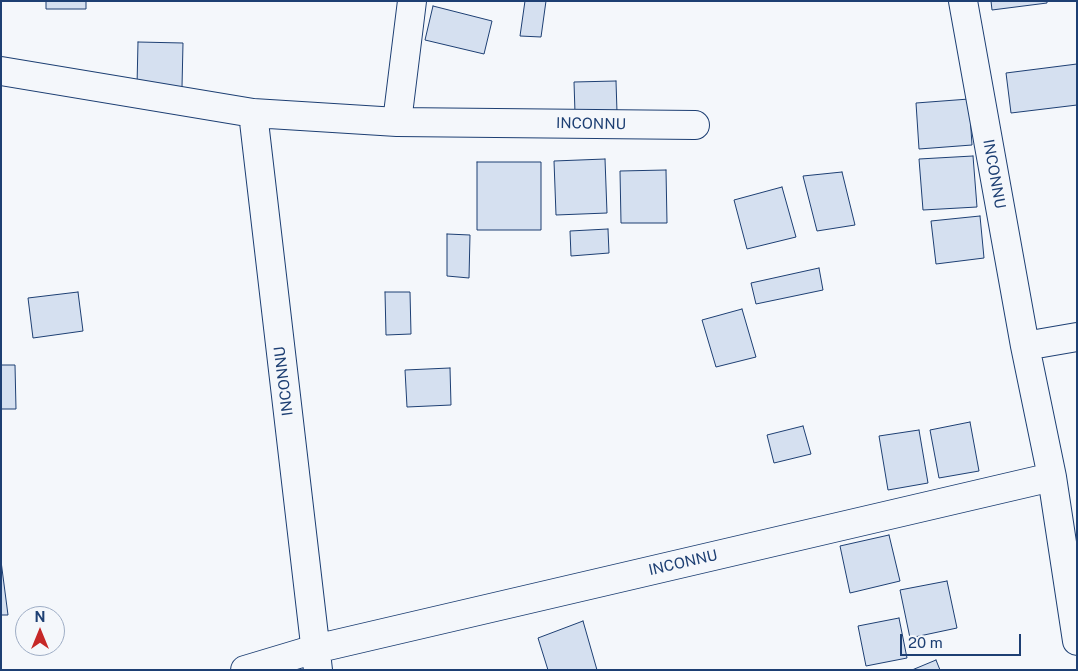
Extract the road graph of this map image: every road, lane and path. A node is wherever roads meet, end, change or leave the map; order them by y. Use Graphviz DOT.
graph roads {
  1 [pos="412,1"];
  2 [pos="964,1"];
  3 [pos="1,71"];
  4 [pos="253,114"];
  5 [pos="397,122"];
  6 [pos="696,125"];
  7 [pos="1077,337"];
  8 [pos="1025,346"];
  9 [pos="1052,477"];
  10 [pos="1077,641"];
  11 [pos="316,659"];
  12 [pos="245,670"];
  1 -- 5 [label="street"];
  2 -- 8 [label="street, INCONNU"];
  3 -- 4 [label="street, INCONNU"];
  4 -- 5 [label="street, INCONNU"];
  4 -- 11 [label="street, INCONNU"];
  5 -- 6 [label="street, INCONNU"];
  7 -- 8 [label="street"];
  8 -- 9 [label="street, INCONNU"];
  9 -- 10 [label="street, INCONNU"];
  9 -- 11 [label="street, INCONNU"];
  11 -- 12 [label="street, INCONNU"];
}
